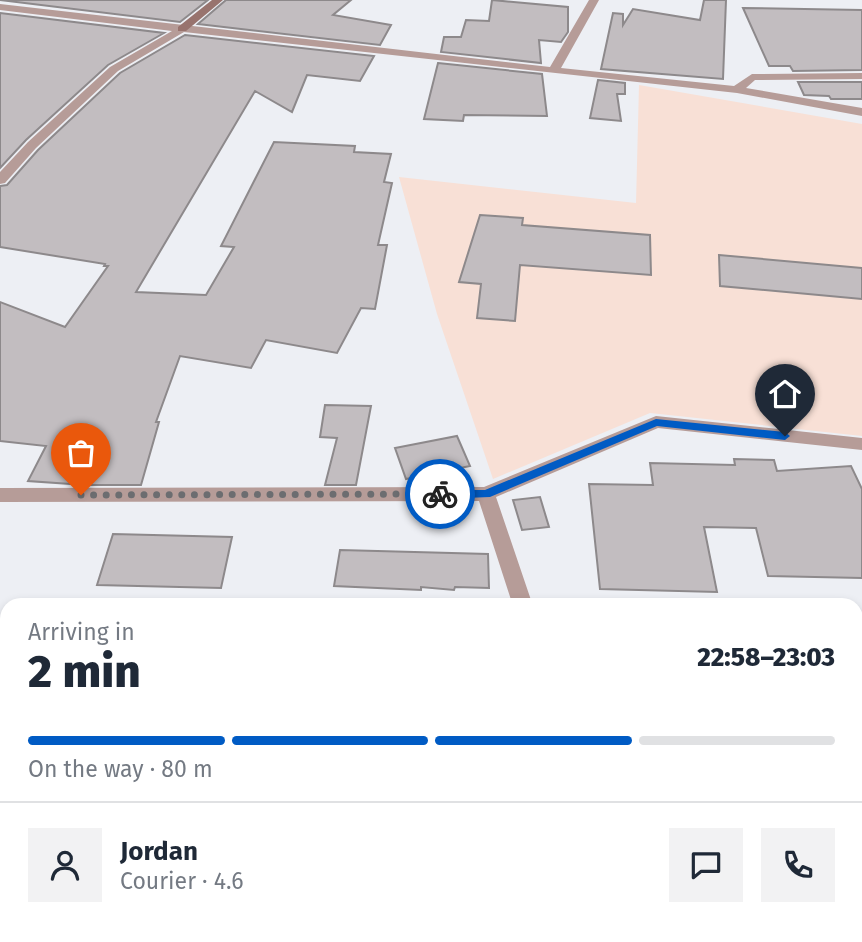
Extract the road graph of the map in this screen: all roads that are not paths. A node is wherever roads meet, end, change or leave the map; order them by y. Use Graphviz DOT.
graph roads {
  1 [pos="218,0"];
  2 [pos="594,0"];
  3 [pos="0,7"];
  4 [pos="182,29"];
  5 [pos="554,70"];
  6 [pos="862,76"];
  7 [pos="737,90"];
  8 [pos="862,112"];
  9 [pos="0,180"];
  10 [pos="862,444"];
  11 [pos="486,494"];
  12 [pos="0,495"];
  13 [pos="520,598"];
  1 -- 4 [label="street"];
  2 -- 5 [label="street"];
  3 -- 4 [label="street"];
  4 -- 5 [label="street"];
  4 -- 9 [label="street"];
  5 -- 7 [label="street"];
  6 -- 7 [label="street"];
  7 -- 8 [label="street"];
  10 -- 11 [label="street"];
  11 -- 12 [label="street"];
  11 -- 13 [label="street"];
}
